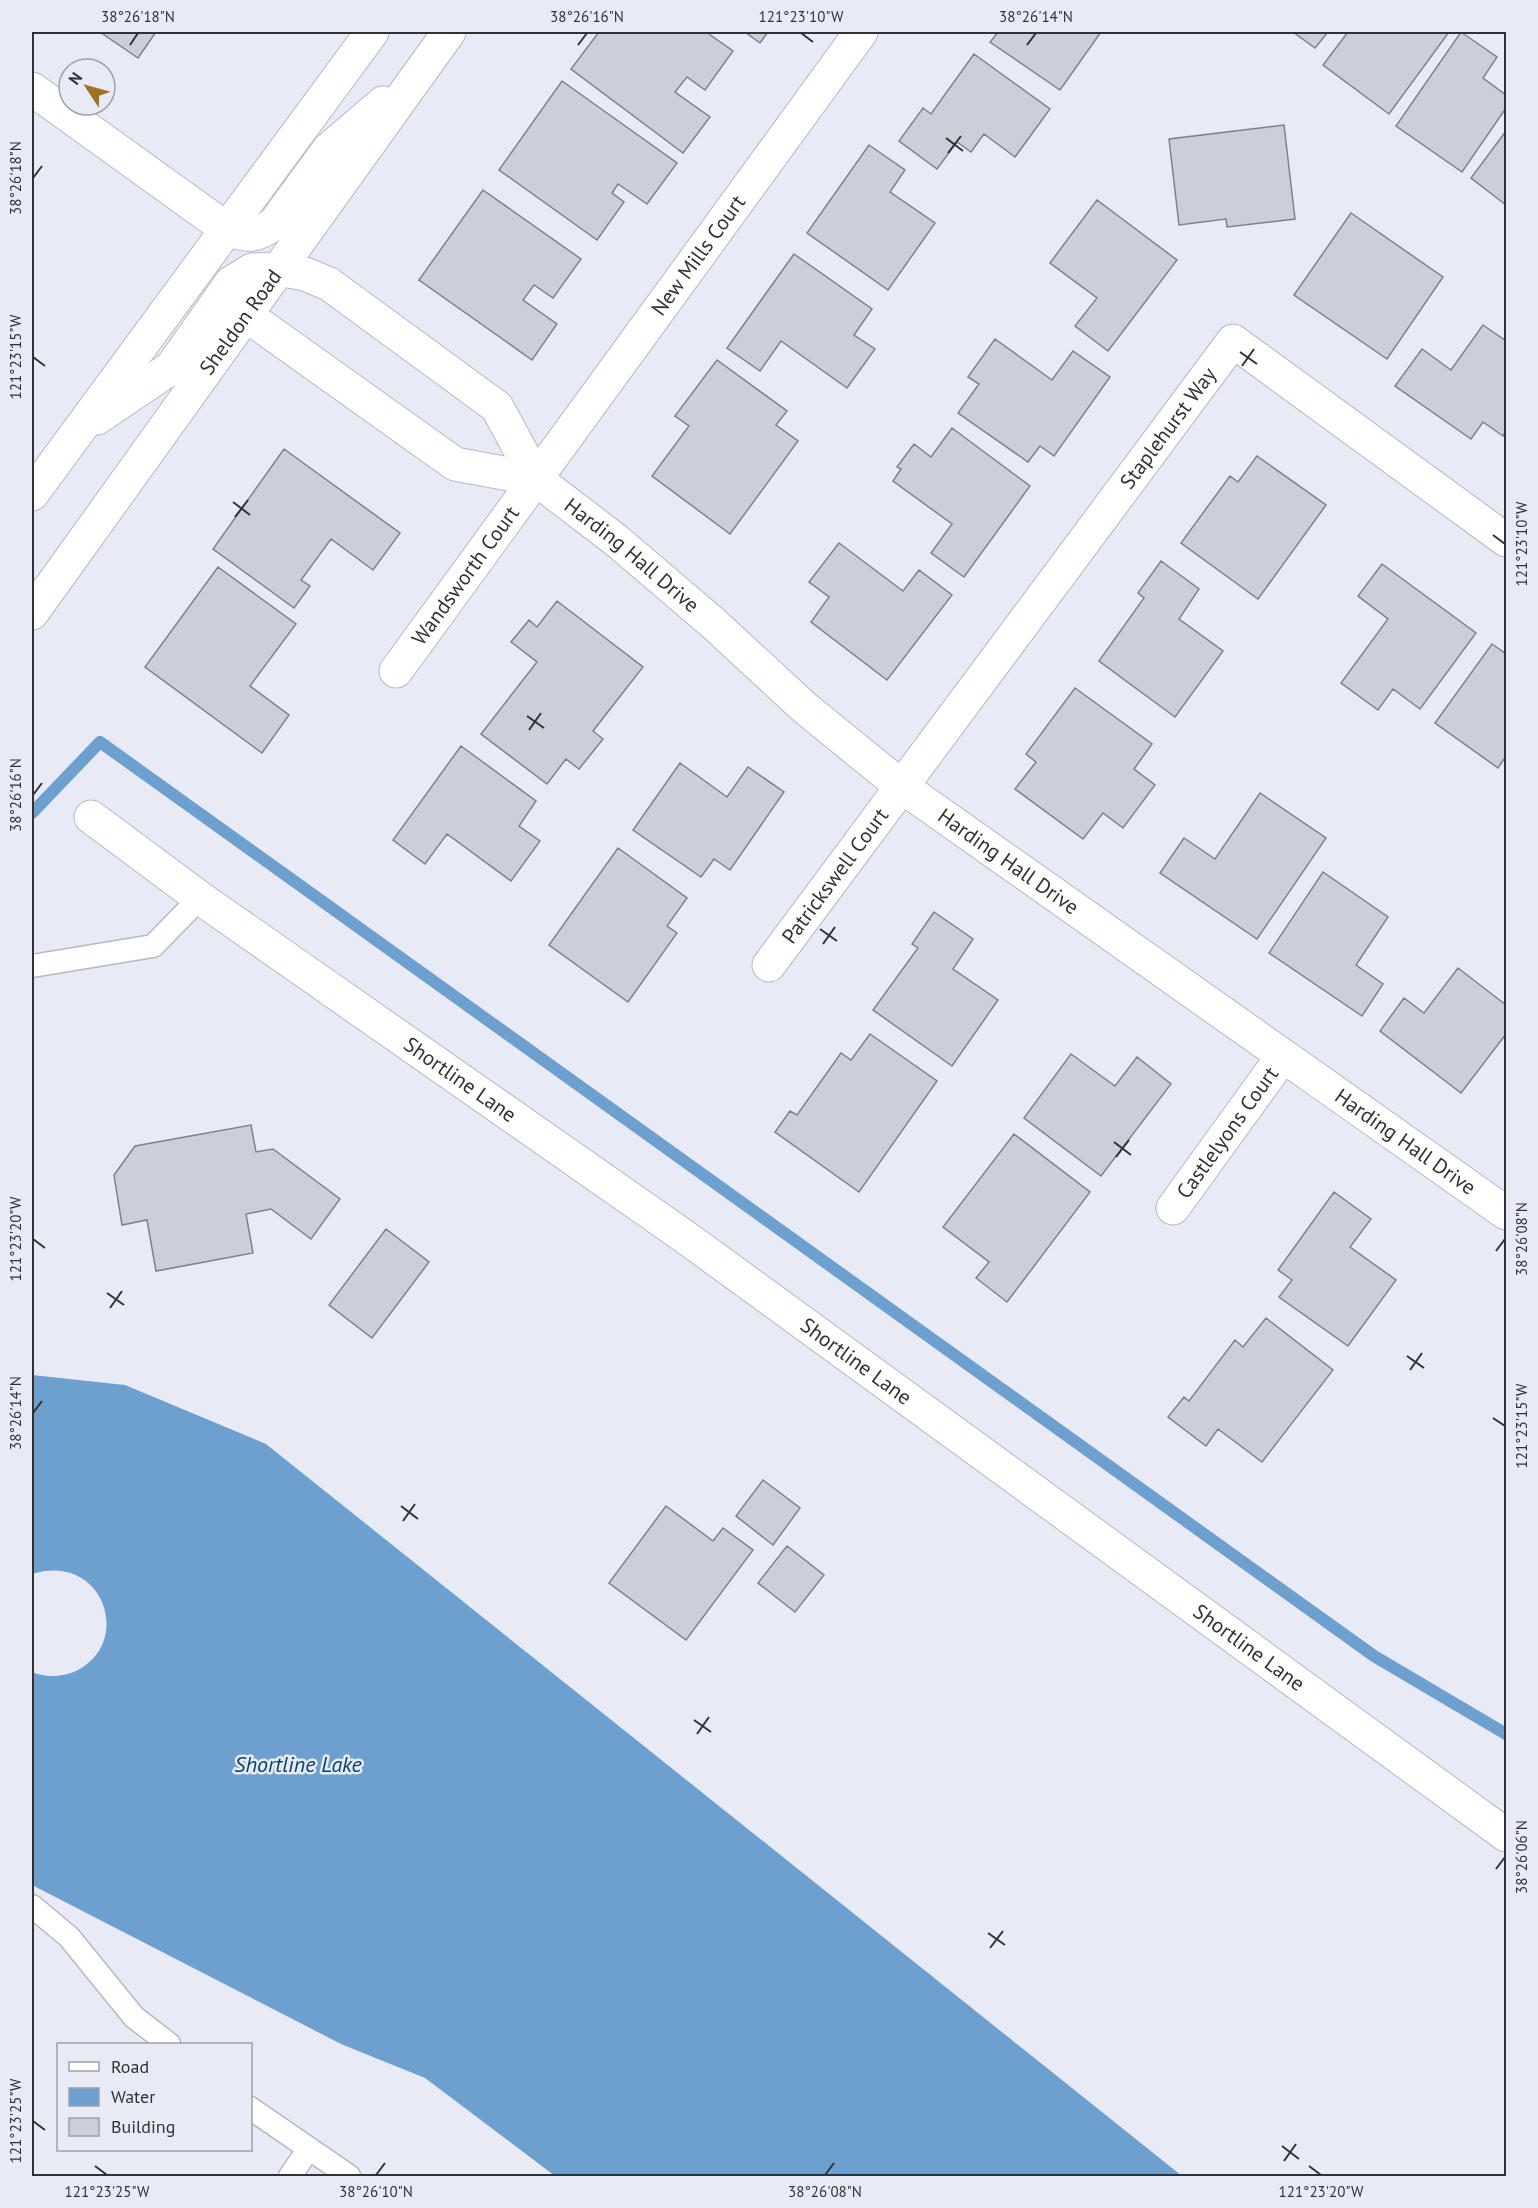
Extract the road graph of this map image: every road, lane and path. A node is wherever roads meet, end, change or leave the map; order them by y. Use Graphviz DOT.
graph roads {
  1 [pos="372,32"];
  2 [pos="449,32"];
  3 [pos="861,32"];
  4 [pos="417,76"];
  5 [pos="32,89"];
  6 [pos="228,230"];
  7 [pos="278,269"];
  8 [pos="246,315"];
  9 [pos="76,433"];
  10 [pos="536,479"];
  11 [pos="32,494"];
  12 [pos="1504,534"];
  13 [pos="32,613"];
  14 [pos="396,671"];
  15 [pos="901,786"];
  16 [pos="91,817"];
  17 [pos="200,898"];
  18 [pos="32,966"];
  19 [pos="769,966"];
  20 [pos="1283,1056"];
  21 [pos="1173,1208"];
  22 [pos="1506,1213"];
  23 [pos="1506,1835"];
  24 [pos="32,1906"];
  25 [pos="168,2043"];
  26 [pos="252,2109"];
  27 [pos="308,2150"];
  28 [pos="290,2176"];
  29 [pos="349,2176"];
  1 -- 6 [label="street"];
  2 -- 4 [label="street, Sheldon Road"];
  3 -- 10 [label="street, New Mills Court"];
  4 -- 6 [label="street"];
  4 -- 7 [label="street, Sheldon Road"];
  5 -- 6 [label="street"];
  6 -- 9 [label="street"];
  7 -- 8 [label="street, Sheldon Road"];
  7 -- 9 [label="street, Harding Hall Drive"];
  7 -- 10 [label="street, Harding Hall Drive"];
  8 -- 10 [label="street, Harding Hall Drive"];
  8 -- 13 [label="street, Sheldon Road"];
  9 -- 11 [label="street"];
  10 -- 14 [label="street, Wandsworth Court"];
  10 -- 15 [label="street, Harding Hall Drive"];
  12 -- 15 [label="street, Staplehurst Way"];
  15 -- 19 [label="street, Patrickswell Court"];
  15 -- 20 [label="street, Harding Hall Drive"];
  16 -- 17 [label="street, Shortline Lane"];
  17 -- 18 [label="lane"];
  17 -- 23 [label="street, Shortline Lane"];
  20 -- 21 [label="street, Castlelyons Court"];
  20 -- 22 [label="street, Harding Hall Drive"];
  24 -- 25 [label="lane"];
  26 -- 27 [label="lane"];
  27 -- 28 [label="lane"];
  27 -- 29 [label="lane"];
}
